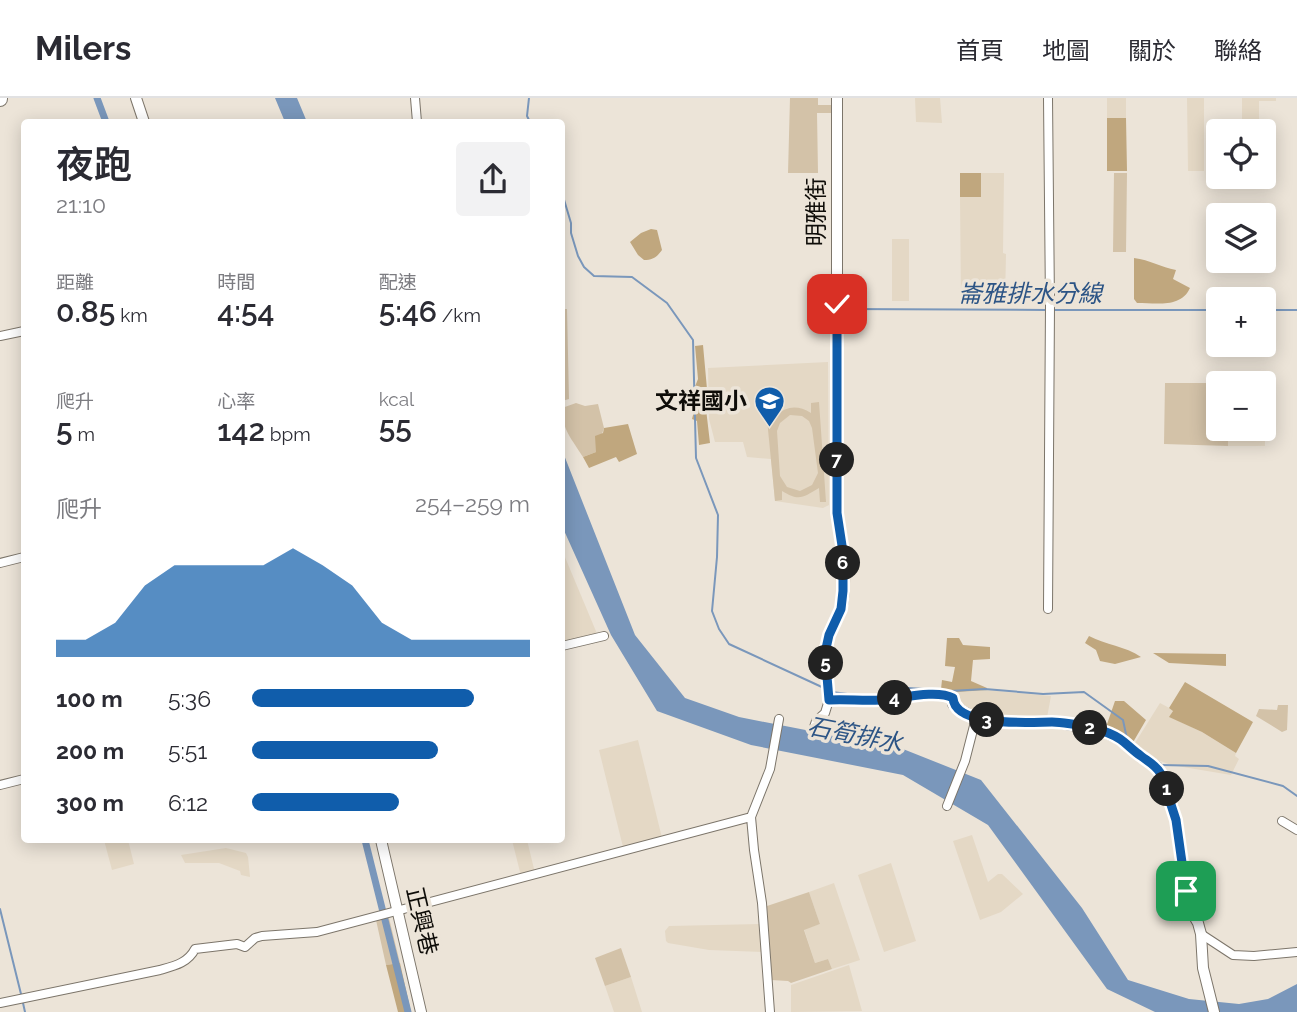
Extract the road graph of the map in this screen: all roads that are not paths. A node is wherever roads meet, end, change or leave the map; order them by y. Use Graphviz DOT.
graph roads {
  1 [pos="136,98"];
  2 [pos="415,98"];
  3 [pos="836,98"];
  4 [pos="1048,98"];
  5 [pos="143,119"];
  6 [pos="417,119"];
  7 [pos="21,332"];
  8 [pos="0,336"];
  9 [pos="21,558"];
  10 [pos="0,563"];
  11 [pos="1048,609"];
  12 [pos="604,636"];
  13 [pos="565,645"];
  14 [pos="829,700"];
  15 [pos="976,718"];
  16 [pos="779,719"];
  17 [pos="814,727"];
  18 [pos="21,780"];
  19 [pos="0,785"];
  20 [pos="947,807"];
  21 [pos="751,817"];
  22 [pos="1282,821"];
  23 [pos="1297,830"];
  24 [pos="382,843"];
  25 [pos="398,911"];
  26 [pos="1201,934"];
  27 [pos="1297,952"];
  28 [pos="0,1003"];
  29 [pos="421,1012"];
  30 [pos="769,1012"];
  31 [pos="1214,1012"];
  1 -- 5 [label="street"];
  2 -- 6 [label="street"];
  3 -- 14 [label="street, 明雅街"];
  4 -- 11 [label="street"];
  7 -- 8 [label="street"];
  9 -- 10 [label="street"];
  12 -- 13 [label="street"];
  14 -- 15 [label="street"];
  14 -- 17 [label="street"];
  15 -- 20 [label="street"];
  15 -- 26 [label="street"];
  16 -- 21 [label="street"];
  18 -- 19 [label="street"];
  21 -- 25 [label="street"];
  21 -- 30 [label="street"];
  22 -- 23 [label="street"];
  24 -- 25 [label="street, 正興巷"];
  25 -- 28 [label="street"];
  25 -- 29 [label="street, 正興巷"];
  26 -- 27 [label="street"];
  26 -- 31 [label="street"];
}
